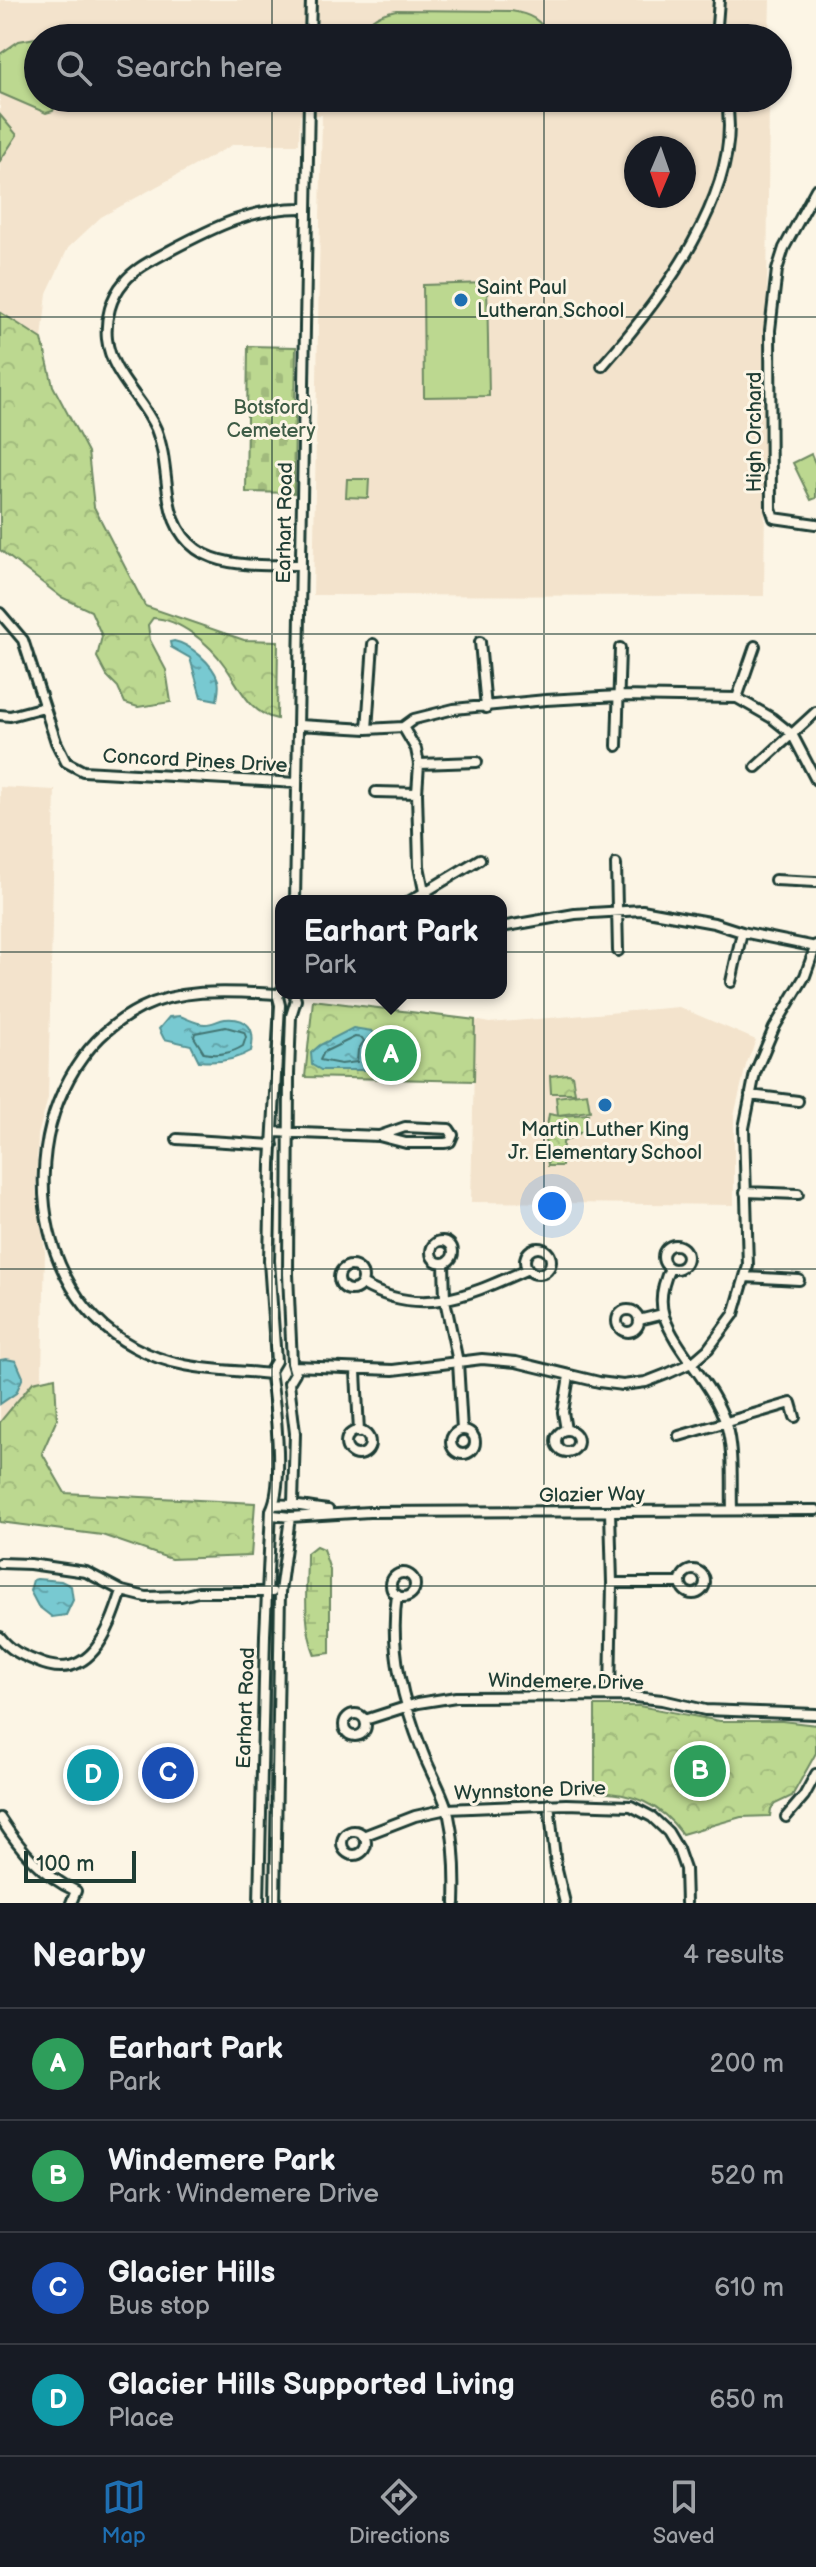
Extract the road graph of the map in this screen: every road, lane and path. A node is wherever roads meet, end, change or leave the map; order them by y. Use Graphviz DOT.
graph roads {
  1 [pos="311,0"];
  2 [pos="719,0"];
  3 [pos="310,24"];
  4 [pos="717,24"];
  5 [pos="309,112"];
  6 [pos="728,112"];
  7 [pos="816,189"];
  8 [pos="306,208"];
  9 [pos="602,366"];
  10 [pos="816,524"];
  11 [pos="300,565"];
  12 [pos="0,613"];
  13 [pos="480,642"];
  14 [pos="373,644"];
  15 [pos="755,646"];
  16 [pos="620,648"];
  17 [pos="619,696"];
  18 [pos="737,698"];
  19 [pos="44,707"];
  20 [pos="486,708"];
  21 [pos="816,712"];
  22 [pos="0,715"];
  23 [pos="299,725"];
  24 [pos="403,727"];
  25 [pos="367,729"];
  26 [pos="792,734"];
  27 [pos="617,746"];
  28 [pos="477,762"];
  29 [pos="419,764"];
  30 [pos="756,767"];
  31 [pos="816,780"];
  32 [pos="297,783"];
  33 [pos="376,792"];
  34 [pos="417,793"];
  35 [pos="480,859"];
  36 [pos="616,864"];
  37 [pos="775,880"];
  38 [pos="816,882"];
  39 [pos="424,891"];
  40 [pos="295,895"];
  41 [pos="418,895"];
  42 [pos="427,895"];
  43 [pos="616,911"];
  44 [pos="507,926"];
  45 [pos="742,932"];
  46 [pos="816,946"];
  47 [pos="618,951"];
  48 [pos="731,982"];
  49 [pos="275,997"];
  50 [pos="280,999"];
  51 [pos="281,999"];
  52 [pos="296,999"];
  53 [pos="292,1006"];
  54 [pos="750,1095"];
  55 [pos="798,1101"];
  56 [pos="274,1132"];
  57 [pos="291,1133"];
  58 [pos="379,1136"];
  59 [pos="177,1139"];
  60 [pos="273,1145"];
  61 [pos="745,1192"];
  62 [pos="798,1194"];
  63 [pos="444,1263"];
  64 [pos="670,1268"];
  65 [pos="528,1269"];
  66 [pos="745,1277"];
  67 [pos="799,1280"];
  68 [pos="362,1284"];
  69 [pos="445,1300"];
  70 [pos="663,1314"];
  71 [pos="639,1320"];
  72 [pos="458,1362"];
  73 [pos="693,1362"];
  74 [pos="272,1370"];
  75 [pos="356,1371"];
  76 [pos="292,1372"];
  77 [pos="569,1376"];
  78 [pos="788,1392"];
  79 [pos="791,1403"];
  80 [pos="795,1417"];
  81 [pos="725,1422"];
  82 [pos="462,1430"];
  83 [pos="566,1430"];
  84 [pos="359,1432"];
  85 [pos="679,1436"];
  86 [pos="274,1505"];
  87 [pos="732,1510"];
  88 [pos="816,1510"];
  89 [pos="293,1511"];
  90 [pos="610,1511"];
  91 [pos="273,1515"];
  92 [pos="0,1563"];
  93 [pos="612,1583"];
  94 [pos="681,1583"];
  95 [pos="122,1591"];
  96 [pos="268,1592"];
  97 [pos="280,1592"];
  98 [pos="397,1595"];
  99 [pos="0,1637"];
  100 [pos="610,1696"];
  101 [pos="407,1706"];
  102 [pos="816,1714"];
  103 [pos="365,1720"];
  104 [pos="816,1774"];
  105 [pos="260,1784"];
  106 [pos="277,1785"];
  107 [pos="549,1804"];
  108 [pos="447,1809"];
  109 [pos="786,1817"];
  110 [pos="0,1818"];
  111 [pos="363,1836"];
  112 [pos="71,1903"];
  113 [pos="259,1903"];
  114 [pos="275,1903"];
  115 [pos="455,1903"];
  116 [pos="565,1903"];
  117 [pos="686,1903"];
  1 -- 3 [label="street"];
  2 -- 4 [label="street"];
  5 -- 8 [label="street, Earhart Road"];
  6 -- 9 [label="street"];
  7 -- 10 [label="street, High Orchard"];
  8 -- 11 [label="street, Earhart Road"];
  8 -- 11 [label="street"];
  11 -- 23 [label="street, Earhart Road"];
  12 -- 19 [label="street, Concord Pines Drive"];
  13 -- 20 [label="street"];
  14 -- 25 [label="street"];
  15 -- 18 [label="street"];
  16 -- 17 [label="street"];
  17 -- 18 [label="street"];
  17 -- 20 [label="street"];
  17 -- 27 [label="street"];
  18 -- 26 [label="street"];
  19 -- 22 [label="street"];
  19 -- 32 [label="street, Concord Pines Drive"];
  20 -- 24 [label="street"];
  21 -- 26 [label="street"];
  23 -- 25 [label="street"];
  23 -- 32 [label="street, Earhart Road"];
  24 -- 25 [label="street"];
  24 -- 29 [label="street"];
  26 -- 30 [label="street"];
  26 -- 31 [label="street"];
  28 -- 29 [label="street"];
  29 -- 34 [label="street"];
  32 -- 40 [label="street, Earhart Road"];
  33 -- 34 [label="street"];
  34 -- 39 [label="street"];
  35 -- 39 [label="street"];
  36 -- 43 [label="street"];
  37 -- 38 [label="street"];
  39 -- 41 [label="street"];
  39 -- 42 [label="street"];
  43 -- 44 [label="street"];
  43 -- 45 [label="street"];
  43 -- 47 [label="street"];
  45 -- 46 [label="street"];
  45 -- 48 [label="street"];
  46 -- 54 [label="street"];
  49 -- 74 [label="street"];
  50 -- 56 [label="street, Earhart Road"];
  51 -- 53 [label="street"];
  52 -- 53 [label="street, Earhart Road"];
  53 -- 57 [label="street, Earhart Road"];
  54 -- 55 [label="street"];
  54 -- 61 [label="street"];
  56 -- 57 [label="street"];
  56 -- 60 [label="street, Earhart Road"];
  57 -- 58 [label="street"];
  57 -- 76 [label="street, Earhart Road"];
  58 -- 58 [label="street"];
  59 -- 60 [label="street"];
  60 -- 74 [label="street, Earhart Road"];
  61 -- 62 [label="street"];
  61 -- 66 [label="street"];
  63 -- 69 [label="street"];
  64 -- 70 [label="street"];
  65 -- 69 [label="street"];
  66 -- 67 [label="street"];
  66 -- 73 [label="street"];
  68 -- 69 [label="street"];
  69 -- 72 [label="street"];
  70 -- 71 [label="street"];
  70 -- 73 [label="street"];
  72 -- 75 [label="street"];
  72 -- 77 [label="street"];
  72 -- 82 [label="street"];
  73 -- 77 [label="street"];
  73 -- 81 [label="street"];
  74 -- 76 [label="street"];
  74 -- 76 [label="street"];
  74 -- 86 [label="street, Earhart Road"];
  75 -- 76 [label="street"];
  75 -- 84 [label="street"];
  76 -- 89 [label="street, Earhart Road"];
  77 -- 83 [label="street"];
  78 -- 79 [label="street"];
  79 -- 80 [label="street"];
  79 -- 81 [label="street"];
  81 -- 85 [label="street"];
  81 -- 87 [label="street"];
  86 -- 89 [label="street"];
  86 -- 91 [label="street, Earhart Road"];
  87 -- 88 [label="street, Glazier Way"];
  87 -- 90 [label="street, Glazier Way"];
  89 -- 90 [label="street, Glazier Way"];
  89 -- 91 [label="street"];
  89 -- 97 [label="street, Earhart Road"];
  90 -- 93 [label="street"];
  91 -- 96 [label="street, Earhart Road"];
  92 -- 95 [label="street"];
  93 -- 94 [label="street"];
  93 -- 100 [label="street"];
  95 -- 96 [label="street"];
  95 -- 99 [label="street"];
  96 -- 97 [label="street"];
  96 -- 105 [label="street, Earhart Road"];
  97 -- 106 [label="street, Earhart Road"];
  98 -- 101 [label="street"];
  100 -- 101 [label="street, Windemere Drive"];
  100 -- 102 [label="street, Windemere Drive"];
  101 -- 103 [label="street, Windemere Drive"];
  101 -- 108 [label="street"];
  104 -- 109 [label="street"];
  105 -- 106 [label="street"];
  105 -- 113 [label="street, Earhart Road"];
  106 -- 114 [label="street, Earhart Road"];
  107 -- 108 [label="street, Wynnstone Drive"];
  107 -- 116 [label="street"];
  107 -- 117 [label="street, Wynnstone Drive"];
  108 -- 111 [label="street, Wynnstone Drive"];
  108 -- 115 [label="street"];
  110 -- 112 [label="street"];
}
